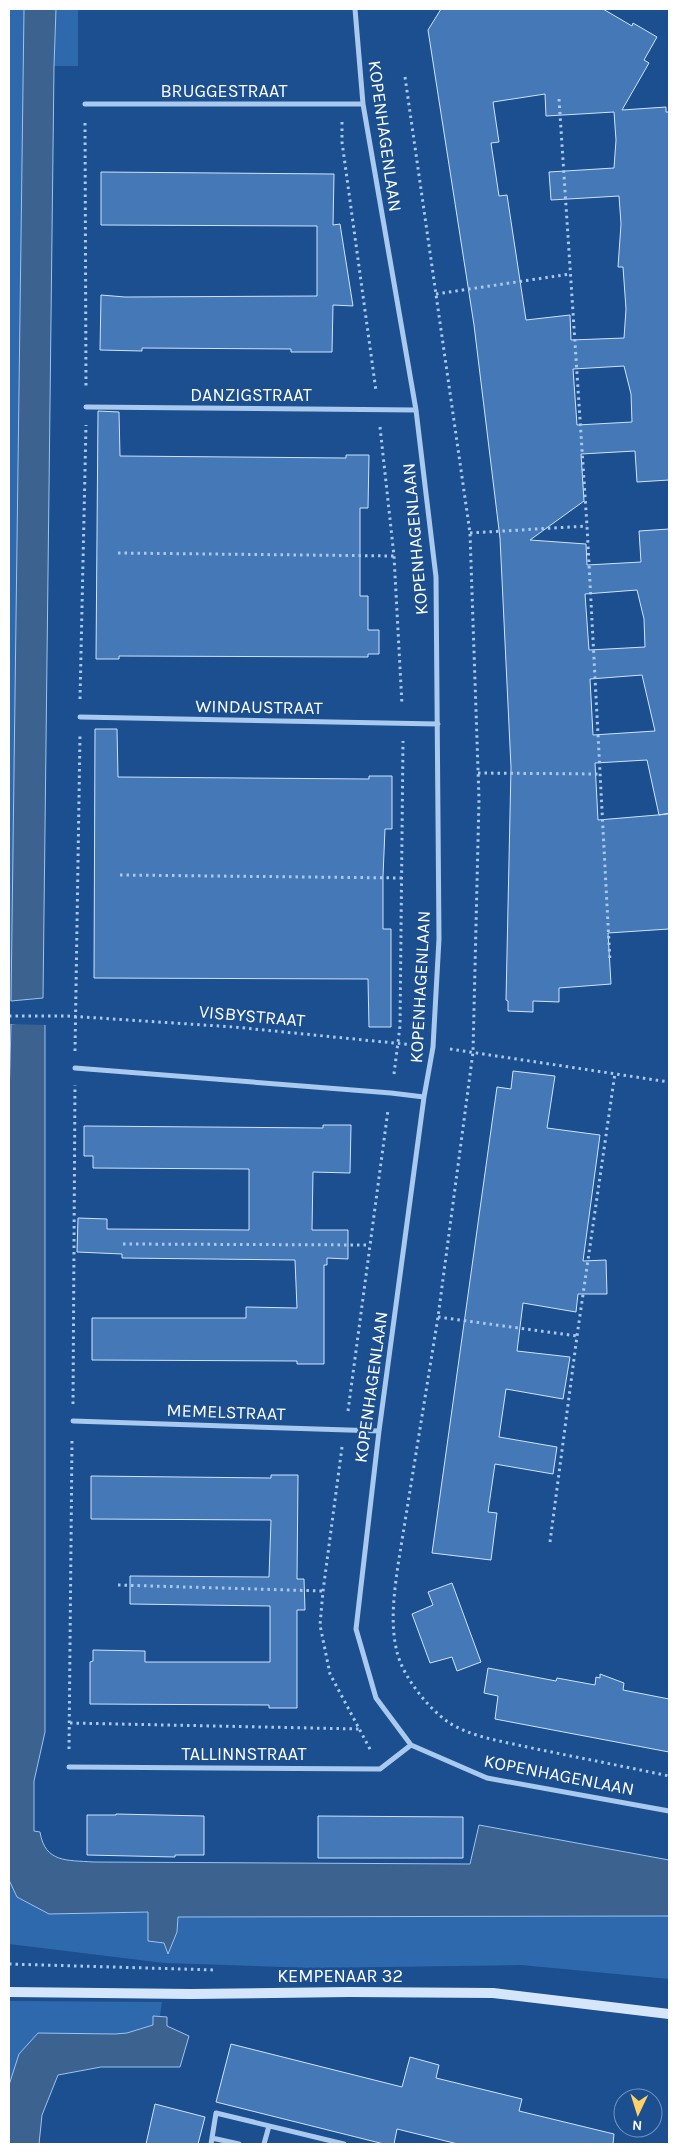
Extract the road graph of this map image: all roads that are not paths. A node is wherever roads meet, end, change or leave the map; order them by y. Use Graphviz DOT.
graph roads {
  1 [pos="355,9"];
  2 [pos="85,104"];
  3 [pos="363,104"];
  4 [pos="86,407"];
  5 [pos="416,410"];
  6 [pos="80,717"];
  7 [pos="438,724"];
  8 [pos="75,1068"];
  9 [pos="424,1097"];
  10 [pos="73,1421"];
  11 [pos="379,1431"];
  12 [pos="411,1745"];
  13 [pos="69,1767"];
  14 [pos="669,1811"];
  15 [pos="9,1992"];
  16 [pos="669,2014"];
  17 [pos="269,2126"];
  18 [pos="212,2138"];
  19 [pos="316,2138"];
  20 [pos="211,2144"];
  21 [pos="239,2144"];
  22 [pos="264,2144"];
  23 [pos="315,2144"];
  24 [pos="344,2144"];
  1 -- 3 [label="street, KOPENHAGENLAAN"];
  2 -- 3 [label="street, BRUGGESTRAAT"];
  3 -- 5 [label="street, KOPENHAGENLAAN"];
  4 -- 5 [label="street, DANZIGSTRAAT"];
  5 -- 7 [label="street, KOPENHAGENLAAN"];
  6 -- 7 [label="street, WINDAUSTRAAT"];
  7 -- 9 [label="street, KOPENHAGENLAAN"];
  8 -- 9 [label="street"];
  9 -- 11 [label="street, KOPENHAGENLAAN"];
  10 -- 11 [label="street, MEMELSTRAAT"];
  11 -- 12 [label="street, KOPENHAGENLAAN"];
  12 -- 13 [label="street, TALLINNSTRAAT"];
  12 -- 14 [label="street, KOPENHAGENLAAN"];
  15 -- 16 [label="street, KEMPENAAR 32"];
  17 -- 18 [label="street"];
  17 -- 19 [label="street"];
  17 -- 22 [label="street"];
  18 -- 20 [label="street"];
  18 -- 21 [label="street"];
  19 -- 23 [label="street"];
  19 -- 24 [label="street"];
}
